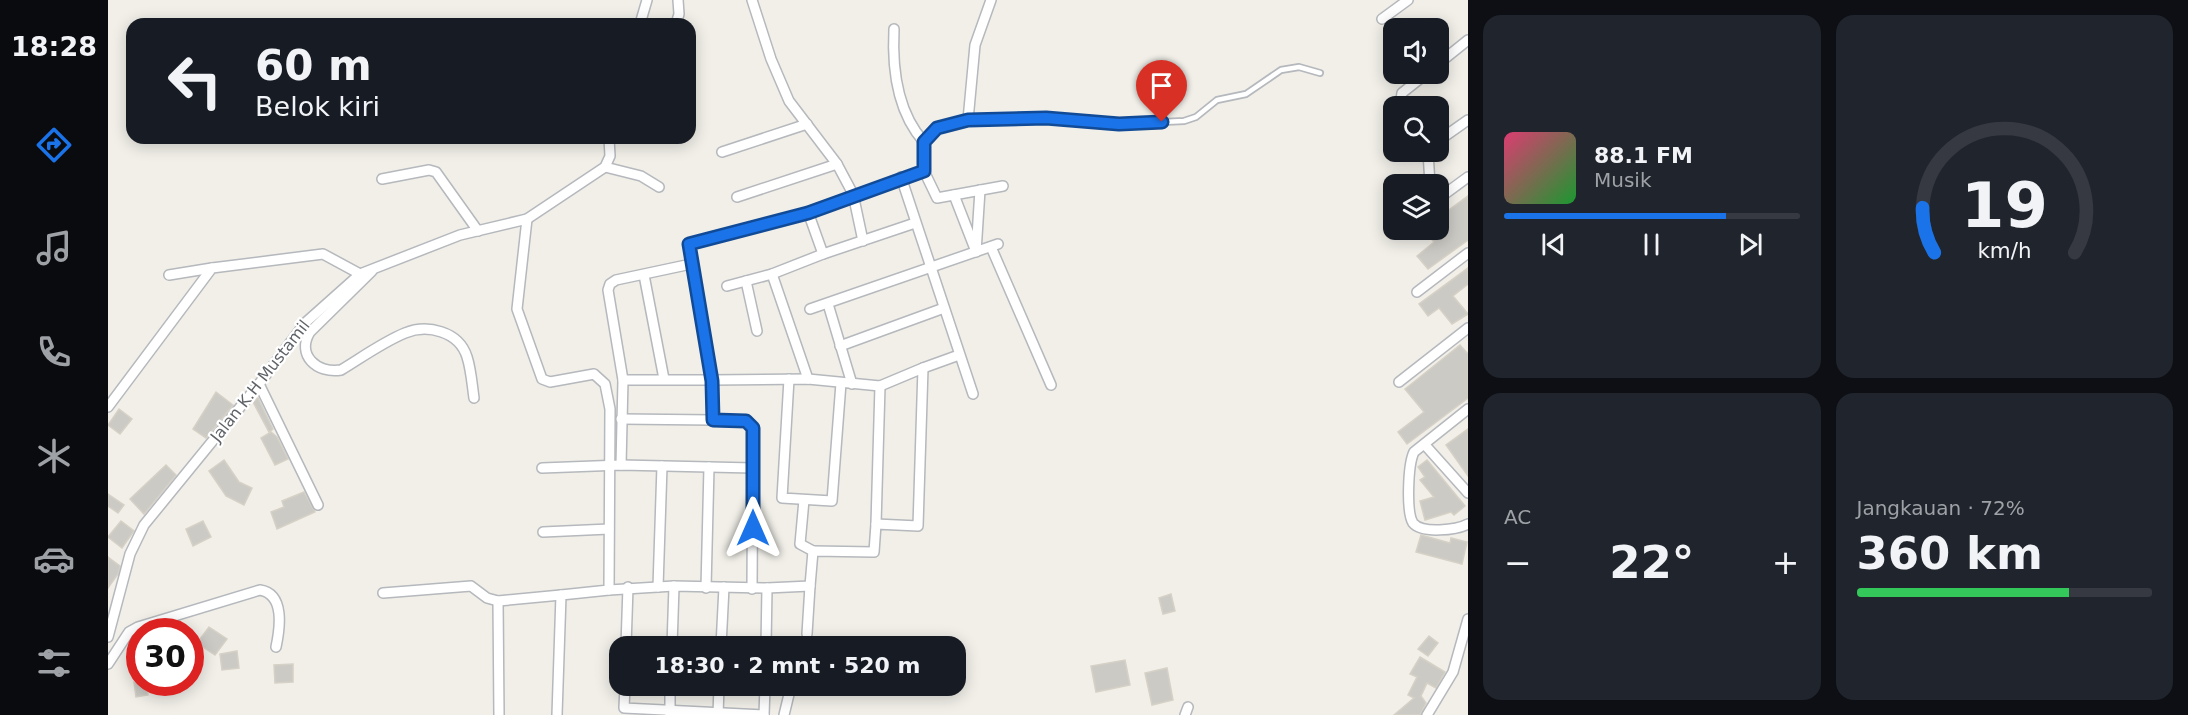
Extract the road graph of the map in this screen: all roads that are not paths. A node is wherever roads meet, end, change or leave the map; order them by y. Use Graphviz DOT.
graph roads {
  1 [pos="647,0"];
  2 [pos="678,0"];
  3 [pos="752,0"];
  4 [pos="991,0"];
  5 [pos="1408,0"];
  6 [pos="642,18"];
  7 [pos="678,18"];
  8 [pos="1382,19"];
  9 [pos="894,29"];
  10 [pos="1468,40"];
  11 [pos="1449,55"];
  12 [pos="1320,72"];
  13 [pos="1413,84"];
  14 [pos="1402,96"];
  15 [pos="968,120"];
  16 [pos="1468,120"];
  17 [pos="807,124"];
  18 [pos="1449,133"];
  19 [pos="924,142"];
  20 [pos="609,144"];
  21 [pos="722,152"];
  22 [pos="837,164"];
  23 [pos="605,167"];
  24 [pos="924,171"];
  25 [pos="901,177"];
  26 [pos="1468,177"];
  27 [pos="382,179"];
  28 [pos="1003,186"];
  29 [pos="659,187"];
  30 [pos="980,190"];
  31 [pos="1449,191"];
  32 [pos="853,194"];
  33 [pos="954,195"];
  34 [pos="737,197"];
  35 [pos="808,213"];
  36 [pos="527,219"];
  37 [pos="915,223"];
  38 [pos="478,231"];
  39 [pos="863,241"];
  40 [pos="976,252"];
  41 [pos="1468,253"];
  42 [pos="823,254"];
  43 [pos="692,264"];
  44 [pos="212,268"];
  45 [pos="375,268"];
  46 [pos="930,268"];
  47 [pos="360,274"];
  48 [pos="772,274"];
  49 [pos="169,275"];
  50 [pos="644,276"];
  51 [pos="746,281"];
  52 [pos="727,286"];
  53 [pos="1417,292"];
  54 [pos="828,304"];
  55 [pos="944,308"];
  56 [pos="810,309"];
  57 [pos="1468,328"];
  58 [pos="757,331"];
  59 [pos="840,346"];
  60 [pos="959,355"];
  61 [pos="923,368"];
  62 [pos="664,379"];
  63 [pos="789,379"];
  64 [pos="808,379"];
  65 [pos="623,380"];
  66 [pos="712,381"];
  67 [pos="1399,382"];
  68 [pos="841,383"];
  69 [pos="259,384"];
  70 [pos="852,384"];
  71 [pos="880,386"];
  72 [pos="1051,386"];
  73 [pos="973,394"];
  74 [pos="474,398"];
  75 [pos="108,406"];
  76 [pos="1468,409"];
  77 [pos="621,419"];
  78 [pos="713,420"];
  79 [pos="1425,445"];
  80 [pos="621,465"];
  81 [pos="610,466"];
  82 [pos="662,466"];
  83 [pos="709,467"];
  84 [pos="543,468"];
  85 [pos="753,468"];
  86 [pos="1468,492"];
  87 [pos="804,500"];
  88 [pos="318,505"];
  89 [pos="876,524"];
  90 [pos="1468,524"];
  91 [pos="609,529"];
  92 [pos="543,532"];
  93 [pos="813,551"];
  94 [pos="674,586"];
  95 [pos="810,586"];
  96 [pos="628,587"];
  97 [pos="658,587"];
  98 [pos="724,587"];
  99 [pos="706,588"];
  100 [pos="768,588"];
  101 [pos="752,589"];
  102 [pos="609,590"];
  103 [pos="383,593"];
  104 [pos="561,595"];
  105 [pos="498,602"];
  106 [pos="1468,619"];
  107 [pos="807,634"];
  108 [pos="626,636"];
  109 [pos="672,636"];
  110 [pos="722,636"];
  111 [pos="766,636"];
  112 [pos="108,637"];
  113 [pos="276,647"];
  114 [pos="108,664"];
  115 [pos="625,696"];
  116 [pos="670,696"];
  117 [pos="719,696"];
  118 [pos="765,696"];
  119 [pos="789,696"];
  120 [pos="624,712"];
  121 [pos="670,712"];
  122 [pos="718,714"];
  123 [pos="499,715"];
  124 [pos="557,715"];
  125 [pos="764,715"];
  126 [pos="784,715"];
  127 [pos="1427,715"];
  1 -- 6 [label="street"];
  2 -- 7 [label="street"];
  3 -- 17 [label="street"];
  4 -- 15 [label="street"];
  5 -- 8 [label="street"];
  9 -- 19 [label="street"];
  10 -- 11 [label="street"];
  12 -- 15 [label="lane"];
  13 -- 14 [label="street"];
  15 -- 19 [label="street"];
  16 -- 18 [label="street"];
  17 -- 21 [label="street"];
  17 -- 22 [label="street"];
  19 -- 24 [label="street"];
  20 -- 23 [label="street"];
  22 -- 32 [label="street"];
  22 -- 34 [label="street"];
  23 -- 29 [label="street"];
  23 -- 36 [label="street, Jalan K.H Mustamil"];
  24 -- 25 [label="street"];
  24 -- 33 [label="street"];
  25 -- 32 [label="street"];
  25 -- 37 [label="street"];
  26 -- 31 [label="street"];
  27 -- 38 [label="street"];
  28 -- 30 [label="street"];
  30 -- 33 [label="street"];
  30 -- 40 [label="street"];
  32 -- 35 [label="street"];
  32 -- 39 [label="street"];
  33 -- 40 [label="street"];
  35 -- 42 [label="street"];
  35 -- 43 [label="street"];
  36 -- 38 [label="street, Jalan K.H Mustamil"];
  36 -- 81 [label="street"];
  37 -- 39 [label="street"];
  37 -- 46 [label="street"];
  38 -- 45 [label="street, Jalan K.H Mustamil"];
  39 -- 42 [label="street"];
  40 -- 46 [label="street"];
  40 -- 72 [label="street"];
  41 -- 53 [label="street"];
  42 -- 48 [label="street"];
  43 -- 50 [label="street"];
  43 -- 66 [label="street"];
  44 -- 47 [label="street"];
  44 -- 49 [label="street"];
  44 -- 75 [label="street"];
  45 -- 47 [label="street, Jalan K.H Mustamil"];
  45 -- 74 [label="street"];
  46 -- 54 [label="street"];
  46 -- 55 [label="street"];
  47 -- 69 [label="street, Jalan K.H Mustamil"];
  48 -- 51 [label="street"];
  48 -- 64 [label="street"];
  50 -- 62 [label="street"];
  50 -- 65 [label="street"];
  51 -- 52 [label="street"];
  51 -- 58 [label="street"];
  54 -- 56 [label="street"];
  54 -- 59 [label="street"];
  55 -- 59 [label="street"];
  55 -- 60 [label="street"];
  57 -- 67 [label="street"];
  59 -- 70 [label="street"];
  60 -- 61 [label="street"];
  60 -- 73 [label="street"];
  61 -- 71 [label="street"];
  61 -- 89 [label="street"];
  62 -- 65 [label="street"];
  62 -- 66 [label="street"];
  63 -- 64 [label="street"];
  63 -- 66 [label="street"];
  63 -- 87 [label="street"];
  64 -- 68 [label="street"];
  65 -- 77 [label="street"];
  66 -- 78 [label="street"];
  68 -- 70 [label="street"];
  68 -- 87 [label="street"];
  69 -- 88 [label="street"];
  69 -- 112 [label="street, Jalan K.H Mustamil"];
  70 -- 71 [label="street"];
  71 -- 89 [label="street"];
  76 -- 79 [label="street"];
  77 -- 78 [label="street"];
  77 -- 80 [label="street"];
  78 -- 85 [label="street"];
  79 -- 86 [label="street"];
  79 -- 90 [label="street"];
  80 -- 81 [label="street"];
  80 -- 82 [label="street"];
  81 -- 84 [label="street"];
  81 -- 91 [label="street"];
  82 -- 83 [label="street"];
  82 -- 97 [label="street"];
  83 -- 85 [label="street"];
  83 -- 99 [label="street"];
  85 -- 101 [label="street"];
  87 -- 93 [label="street"];
  89 -- 93 [label="street"];
  91 -- 92 [label="street"];
  91 -- 102 [label="street"];
  93 -- 95 [label="street"];
  94 -- 97 [label="street"];
  94 -- 99 [label="street"];
  94 -- 109 [label="street"];
  95 -- 100 [label="street"];
  95 -- 107 [label="street"];
  96 -- 97 [label="street"];
  96 -- 102 [label="street"];
  96 -- 108 [label="street"];
  98 -- 99 [label="street"];
  98 -- 101 [label="street"];
  98 -- 110 [label="street"];
  100 -- 101 [label="street"];
  100 -- 111 [label="street"];
  102 -- 104 [label="street"];
  103 -- 105 [label="street"];
  104 -- 105 [label="street"];
  104 -- 124 [label="street"];
  105 -- 123 [label="street"];
  106 -- 127 [label="street"];
  113 -- 114 [label="street"];
  115 -- 120 [label="street"];
  116 -- 121 [label="street"];
  117 -- 122 [label="street"];
  118 -- 125 [label="street"];
  119 -- 126 [label="street"];
  120 -- 121 [label="street"];
  121 -- 122 [label="street"];
  122 -- 125 [label="street"];
}
